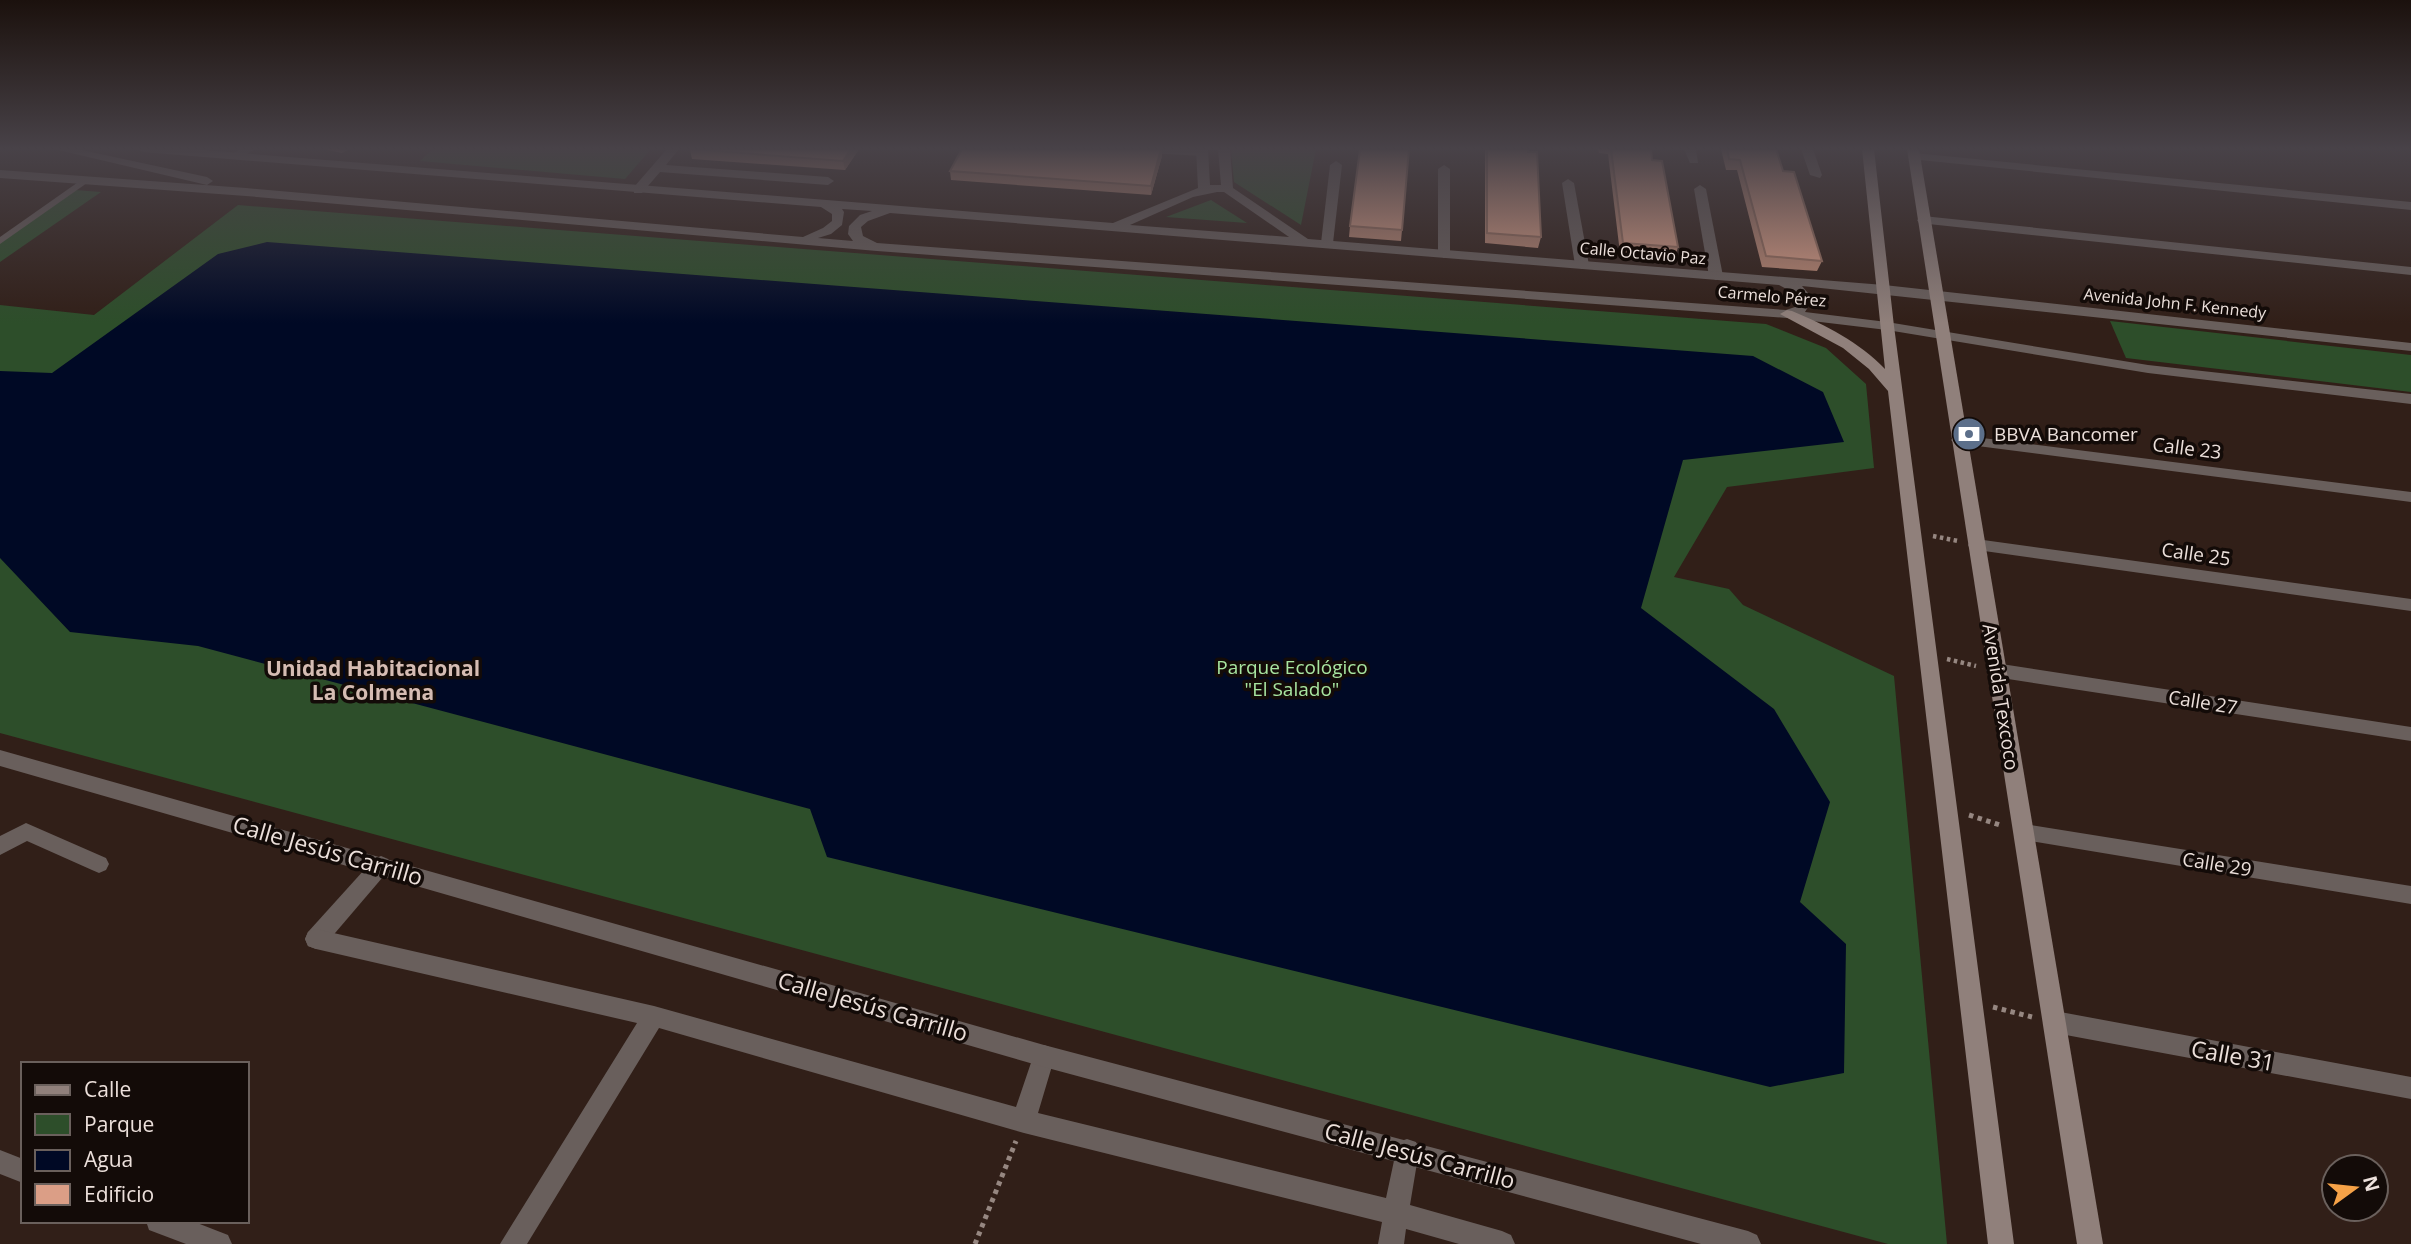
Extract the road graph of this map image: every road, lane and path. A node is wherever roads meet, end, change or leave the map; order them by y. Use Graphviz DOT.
graph roads {
  1 [pos="48,207"];
  2 [pos="423,207"];
  3 [pos="833,207"];
  4 [pos="865,207"];
  5 [pos="1162,207"];
  6 [pos="1254,207"];
  7 [pos="1331,207"];
  8 [pos="1444,207"];
  9 [pos="1572,207"];
  10 [pos="1703,207"];
  11 [pos="1875,207"];
  12 [pos="1921,207"];
  13 [pos="895,210"];
  14 [pos="1923,220"];
  15 [pos="1114,227"];
  16 [pos="799,239"];
  17 [pos="0,241"];
  18 [pos="1304,242"];
  19 [pos="1326,243"];
  20 [pos="877,247"];
  21 [pos="1444,254"];
  22 [pos="1581,265"];
  23 [pos="2411,271"];
  24 [pos="1716,276"];
  25 [pos="1776,280"];
  26 [pos="1884,289"];
  27 [pos="1934,294"];
  28 [pos="1787,314"];
  29 [pos="1887,326"];
  30 [pos="1942,335"];
  31 [pos="2411,347"];
  32 [pos="1897,393"];
  33 [pos="2411,400"];
  34 [pos="1959,440"];
  35 [pos="2411,496"];
  36 [pos="1914,533"];
  37 [pos="1976,545"];
  38 [pos="2411,605"];
  39 [pos="1929,655"];
  40 [pos="1995,670"];
  41 [pos="2411,734"];
  42 [pos="0,758"];
  43 [pos="1948,809"];
  44 [pos="2024,832"];
  45 [pos="0,846"];
  46 [pos="99,864"];
  47 [pos="381,865"];
  48 [pos="2411,895"];
  49 [pos="1972,1002"];
  50 [pos="654,1016"];
  51 [pos="2054,1022"];
  52 [pos="1044,1056"];
  53 [pos="2411,1088"];
  54 [pos="1024,1121"];
  55 [pos="1407,1151"];
  56 [pos="0,1162"];
  57 [pos="21,1170"];
  58 [pos="1395,1213"];
  59 [pos="163,1223"];
  60 [pos="219,1244"];
  61 [pos="513,1244"];
  62 [pos="975,1244"];
  63 [pos="1391,1244"];
  64 [pos="1502,1244"];
  65 [pos="1748,1244"];
  66 [pos="2001,1244"];
  67 [pos="2090,1244"];
  1 -- 17 [label="lane"];
  2 -- 16 [label="street"];
  3 -- 16 [label="street"];
  4 -- 13 [label="street, Calle Octavio Paz"];
  5 -- 15 [label="street"];
  6 -- 18 [label="street"];
  7 -- 19 [label="street"];
  8 -- 21 [label="street"];
  9 -- 22 [label="street"];
  10 -- 24 [label="street"];
  11 -- 26 [label="main road"];
  12 -- 14 [label="main road, Avenida Texcoco"];
  13 -- 15 [label="street, Calle Octavio Paz"];
  13 -- 20 [label="street"];
  14 -- 23 [label="street"];
  14 -- 27 [label="main road, Avenida Texcoco"];
  15 -- 18 [label="street, Calle Octavio Paz"];
  16 -- 20 [label="street"];
  18 -- 19 [label="street, Calle Octavio Paz"];
  19 -- 21 [label="street, Calle Octavio Paz"];
  20 -- 28 [label="street, Carmelo Pérez"];
  21 -- 22 [label="street, Calle Octavio Paz"];
  22 -- 24 [label="street, Calle Octavio Paz"];
  24 -- 25 [label="street, Calle Octavio Paz"];
  25 -- 26 [label="street, Calle Octavio Paz"];
  25 -- 28 [label="street"];
  26 -- 27 [label="street"];
  26 -- 29 [label="main road"];
  27 -- 30 [label="main road, Avenida Texcoco"];
  27 -- 31 [label="street, Avenida John F. Kennedy"];
  28 -- 29 [label="street, Carmelo Pérez"];
  28 -- 32 [label="main road"];
  29 -- 30 [label="street, Carmelo Pérez"];
  29 -- 32 [label="main road"];
  30 -- 33 [label="street"];
  30 -- 34 [label="main road, Avenida Texcoco"];
  32 -- 36 [label="main road"];
  34 -- 35 [label="street, Calle 23"];
  34 -- 37 [label="main road, Avenida Texcoco"];
  36 -- 37 [label="path"];
  36 -- 39 [label="main road"];
  37 -- 38 [label="street, Calle 25"];
  37 -- 40 [label="main road, Avenida Texcoco"];
  39 -- 40 [label="path"];
  39 -- 43 [label="main road"];
  40 -- 41 [label="street, Calle 27"];
  40 -- 44 [label="main road, Avenida Texcoco"];
  42 -- 47 [label="street, Calle Jesús Carrillo"];
  43 -- 44 [label="path"];
  43 -- 49 [label="main road"];
  44 -- 48 [label="street, Calle 29"];
  44 -- 51 [label="main road, Avenida Texcoco"];
  45 -- 46 [label="street"];
  47 -- 50 [label="street"];
  47 -- 52 [label="street, Calle Jesús Carrillo"];
  49 -- 51 [label="path"];
  49 -- 66 [label="main road"];
  50 -- 54 [label="street"];
  50 -- 61 [label="street"];
  51 -- 53 [label="street, Calle 31"];
  51 -- 67 [label="main road, Avenida Texcoco"];
  52 -- 54 [label="street"];
  52 -- 55 [label="street, Calle Jesús Carrillo"];
  54 -- 58 [label="street"];
  54 -- 62 [label="path"];
  55 -- 58 [label="street"];
  55 -- 65 [label="street, Calle Jesús Carrillo"];
  56 -- 57 [label="street"];
  58 -- 63 [label="street"];
  58 -- 64 [label="street"];
  59 -- 60 [label="street"];
}
